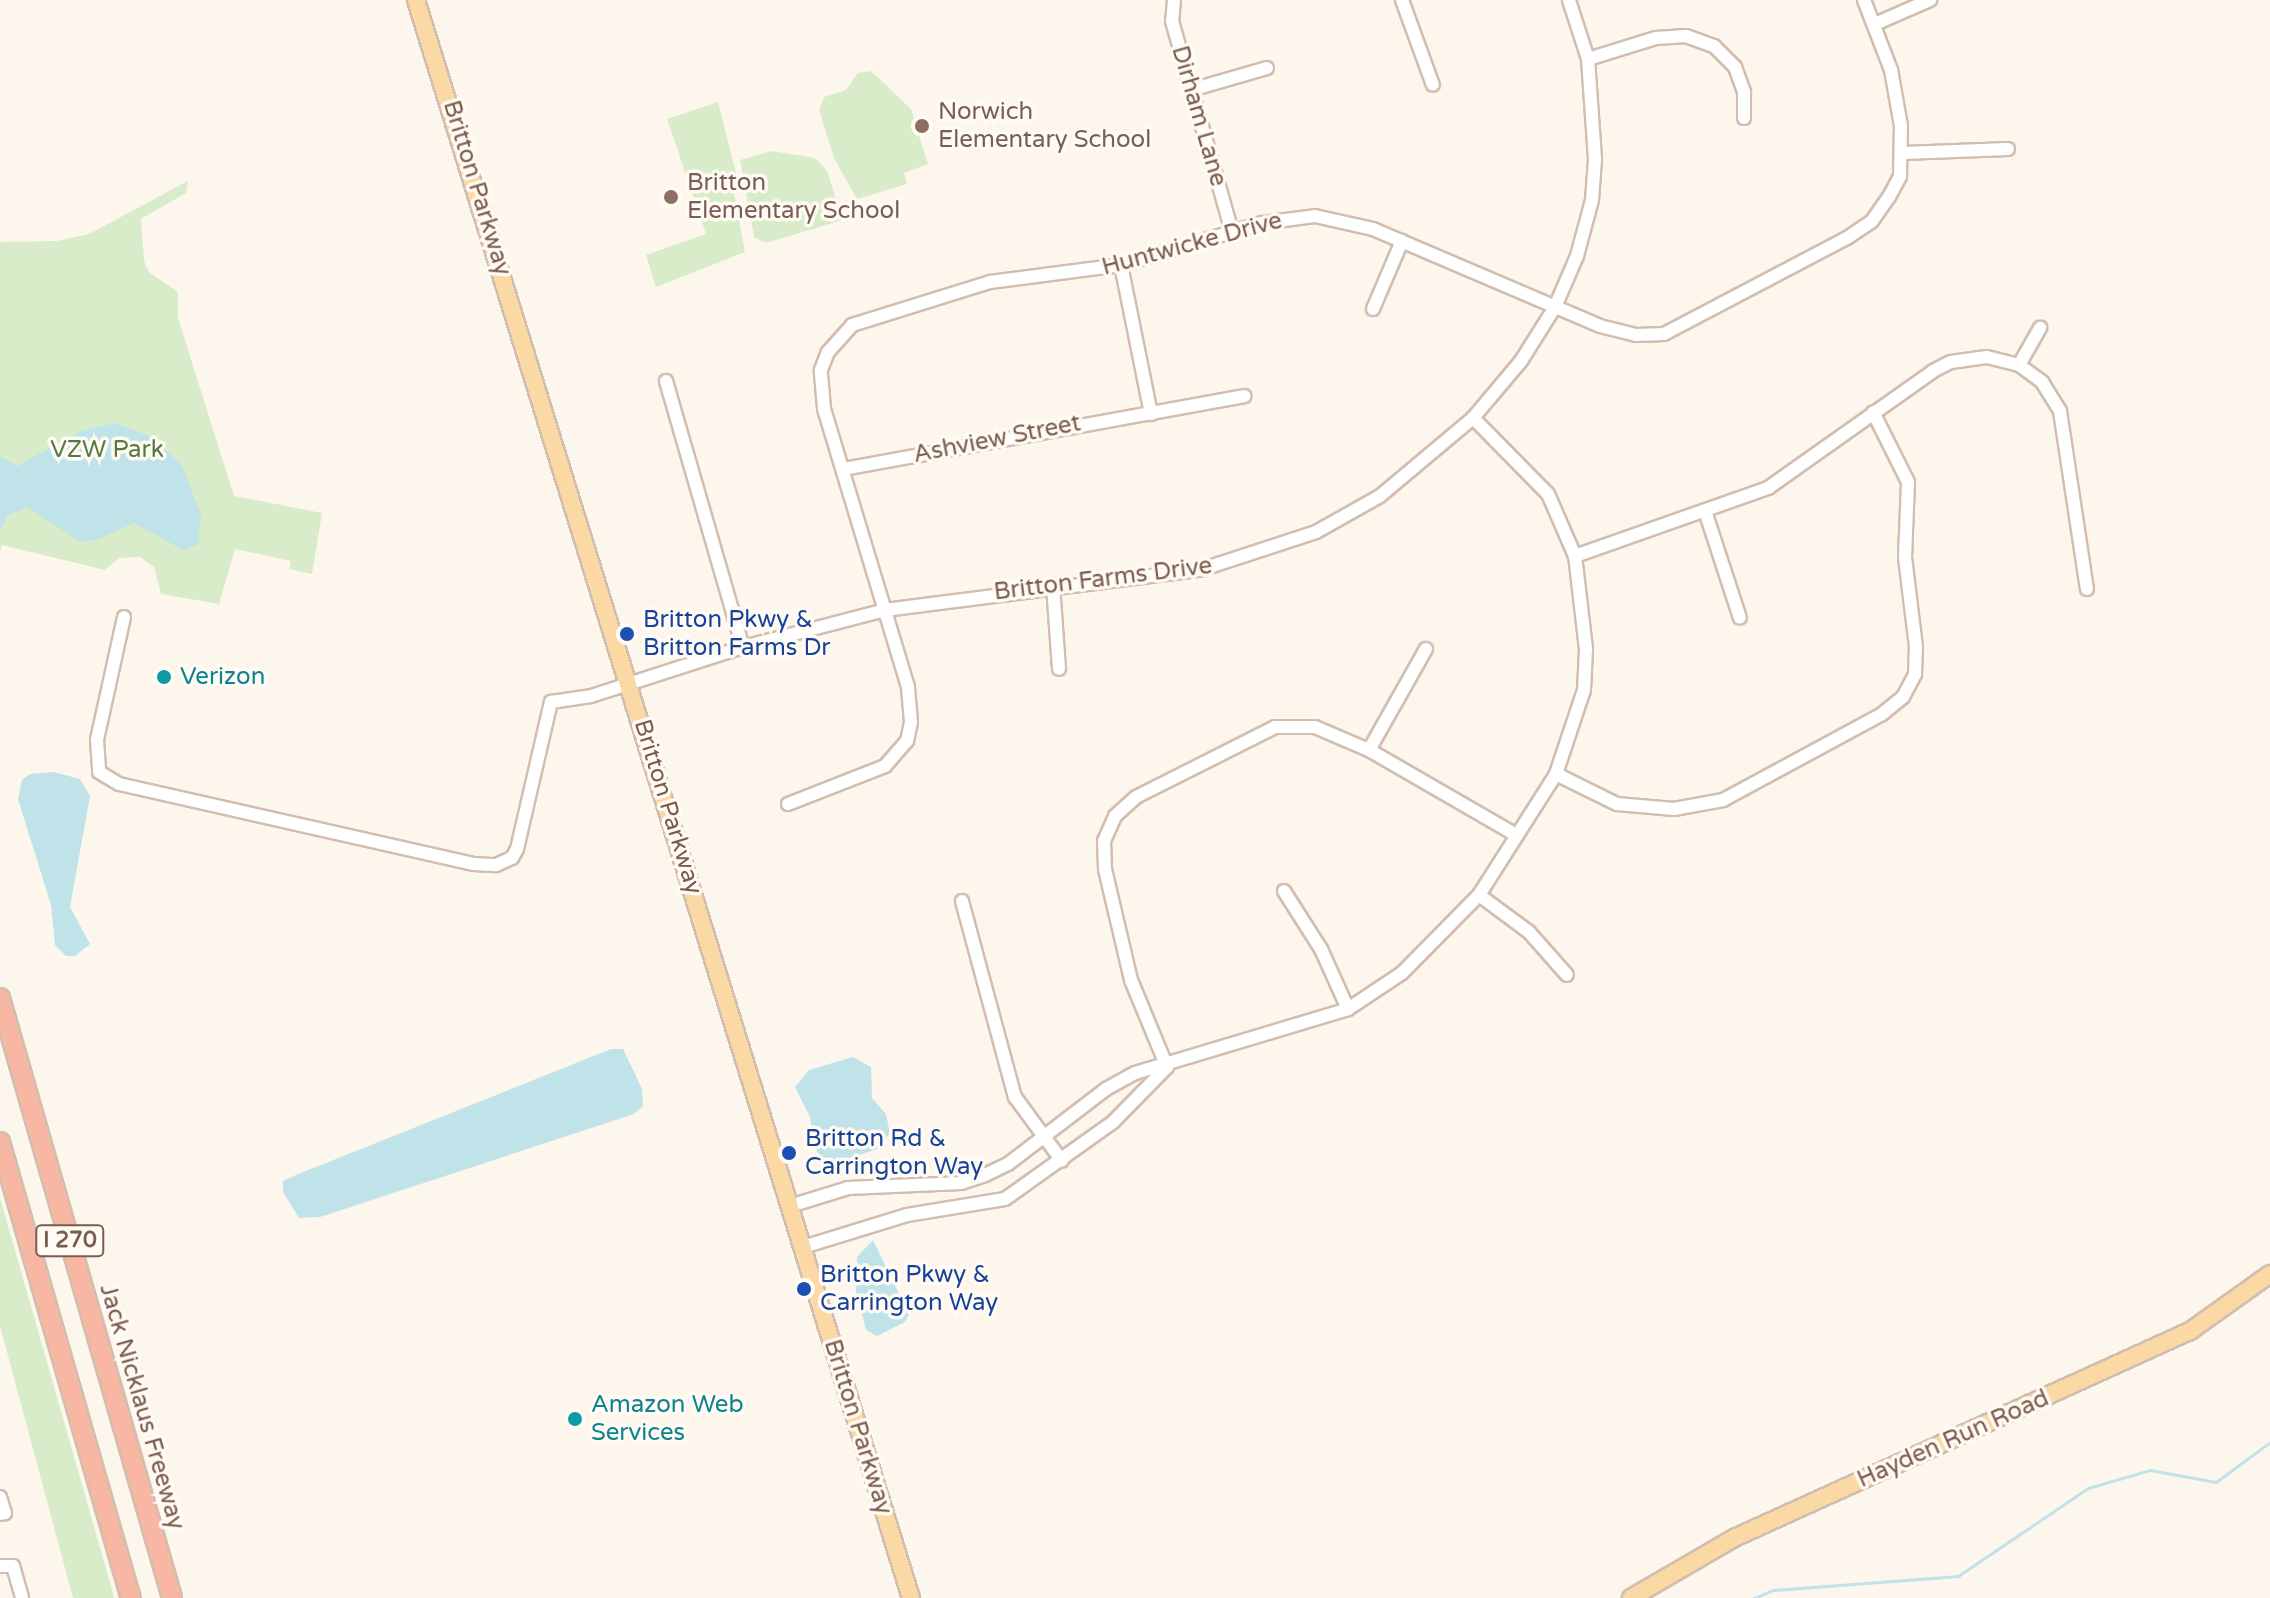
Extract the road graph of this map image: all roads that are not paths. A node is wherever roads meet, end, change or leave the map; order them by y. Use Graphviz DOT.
graph roads {
  1 [pos="416,0"];
  2 [pos="1174,0"];
  3 [pos="1402,0"];
  4 [pos="1569,0"];
  5 [pos="1864,0"];
  6 [pos="1930,0"];
  7 [pos="424,8"];
  8 [pos="1877,23"];
  9 [pos="1588,59"];
  10 [pos="1267,68"];
  11 [pos="1433,85"];
  12 [pos="1191,90"];
  13 [pos="1744,118"];
  14 [pos="2008,149"];
  15 [pos="1903,153"];
  16 [pos="1232,232"];
  17 [pos="1402,241"];
  18 [pos="1121,265"];
  19 [pos="1555,307"];
  20 [pos="1373,309"];
  21 [pos="2040,328"];
  22 [pos="2019,365"];
  23 [pos="666,381"];
  24 [pos="1244,396"];
  25 [pos="1873,412"];
  26 [pos="1151,414"];
  27 [pos="1473,418"];
  28 [pos="843,469"];
  29 [pos="1706,514"];
  30 [pos="1575,556"];
  31 [pos="1053,585"];
  32 [pos="2087,589"];
  33 [pos="885,610"];
  34 [pos="124,617"];
  35 [pos="1740,618"];
  36 [pos="743,647"];
  37 [pos="1426,649"];
  38 [pos="1059,669"];
  39 [pos="629,682"];
  40 [pos="1369,750"];
  41 [pos="1556,774"];
  42 [pos="788,804"];
  43 [pos="1516,835"];
  44 [pos="1284,891"];
  45 [pos="1479,895"];
  46 [pos="962,901"];
  47 [pos="1567,975"];
  48 [pos="0,998"];
  49 [pos="1348,1009"];
  50 [pos="1167,1067"];
  51 [pos="1043,1138"];
  52 [pos="0,1142"];
  53 [pos="1062,1161"];
  54 [pos="790,1206"];
  55 [pos="803,1247"];
  56 [pos="2270,1274"];
  57 [pos="0,1497"];
  58 [pos="2,1514"];
  59 [pos="6,1566"];
  60 [pos="22,1598"];
  61 [pos="131,1598"];
  62 [pos="172,1598"];
  63 [pos="911,1598"];
  64 [pos="1631,1598"];
  1 -- 7 [label="main road, Britton Parkway"];
  2 -- 12 [label="street, Dirham Lane"];
  3 -- 11 [label="street"];
  4 -- 9 [label="street, Britton Farms Drive"];
  5 -- 8 [label="street, Huntwicke Drive"];
  6 -- 8 [label="street"];
  7 -- 39 [label="main road, Britton Parkway"];
  8 -- 15 [label="street, Huntwicke Drive"];
  9 -- 13 [label="street"];
  9 -- 19 [label="street, Britton Farms Drive"];
  10 -- 12 [label="street"];
  12 -- 16 [label="street, Dirham Lane"];
  14 -- 15 [label="street"];
  15 -- 19 [label="street, Huntwicke Drive"];
  16 -- 17 [label="street, Huntwicke Drive"];
  16 -- 18 [label="street, Huntwicke Drive"];
  17 -- 19 [label="street, Huntwicke Drive"];
  17 -- 20 [label="street"];
  18 -- 26 [label="street"];
  18 -- 28 [label="street, Huntwicke Drive"];
  19 -- 27 [label="street, Britton Farms Drive"];
  21 -- 22 [label="street"];
  22 -- 25 [label="street"];
  22 -- 32 [label="street"];
  23 -- 36 [label="street"];
  24 -- 26 [label="street, Ashview Street"];
  25 -- 29 [label="street"];
  25 -- 41 [label="street"];
  26 -- 28 [label="street, Ashview Street"];
  27 -- 30 [label="street"];
  27 -- 31 [label="street, Britton Farms Drive"];
  28 -- 33 [label="street, Huntwicke Drive"];
  29 -- 30 [label="street"];
  29 -- 35 [label="street"];
  30 -- 41 [label="street"];
  31 -- 33 [label="street, Britton Farms Drive"];
  31 -- 38 [label="street"];
  33 -- 36 [label="street, Britton Farms Drive"];
  33 -- 42 [label="street, Huntwicke Drive"];
  34 -- 39 [label="street, Britton Farms Drive"];
  36 -- 39 [label="street, Britton Farms Drive"];
  37 -- 40 [label="street"];
  39 -- 54 [label="main road, Britton Parkway"];
  40 -- 43 [label="street"];
  40 -- 50 [label="street"];
  41 -- 43 [label="street"];
  43 -- 45 [label="street"];
  44 -- 49 [label="street"];
  45 -- 47 [label="street"];
  45 -- 49 [label="street"];
  46 -- 51 [label="street"];
  48 -- 62 [label="highway, Jack Nicklaus Freeway / I 270"];
  49 -- 50 [label="street"];
  50 -- 51 [label="street"];
  50 -- 53 [label="street"];
  51 -- 53 [label="street"];
  51 -- 54 [label="street"];
  52 -- 61 [label="highway, I 270"];
  53 -- 55 [label="street"];
  54 -- 55 [label="main road, Britton Parkway"];
  55 -- 63 [label="main road, Britton Parkway"];
  56 -- 64 [label="main road, Hayden Run Road"];
  57 -- 58 [label="street"];
  59 -- 60 [label="street"];
}
